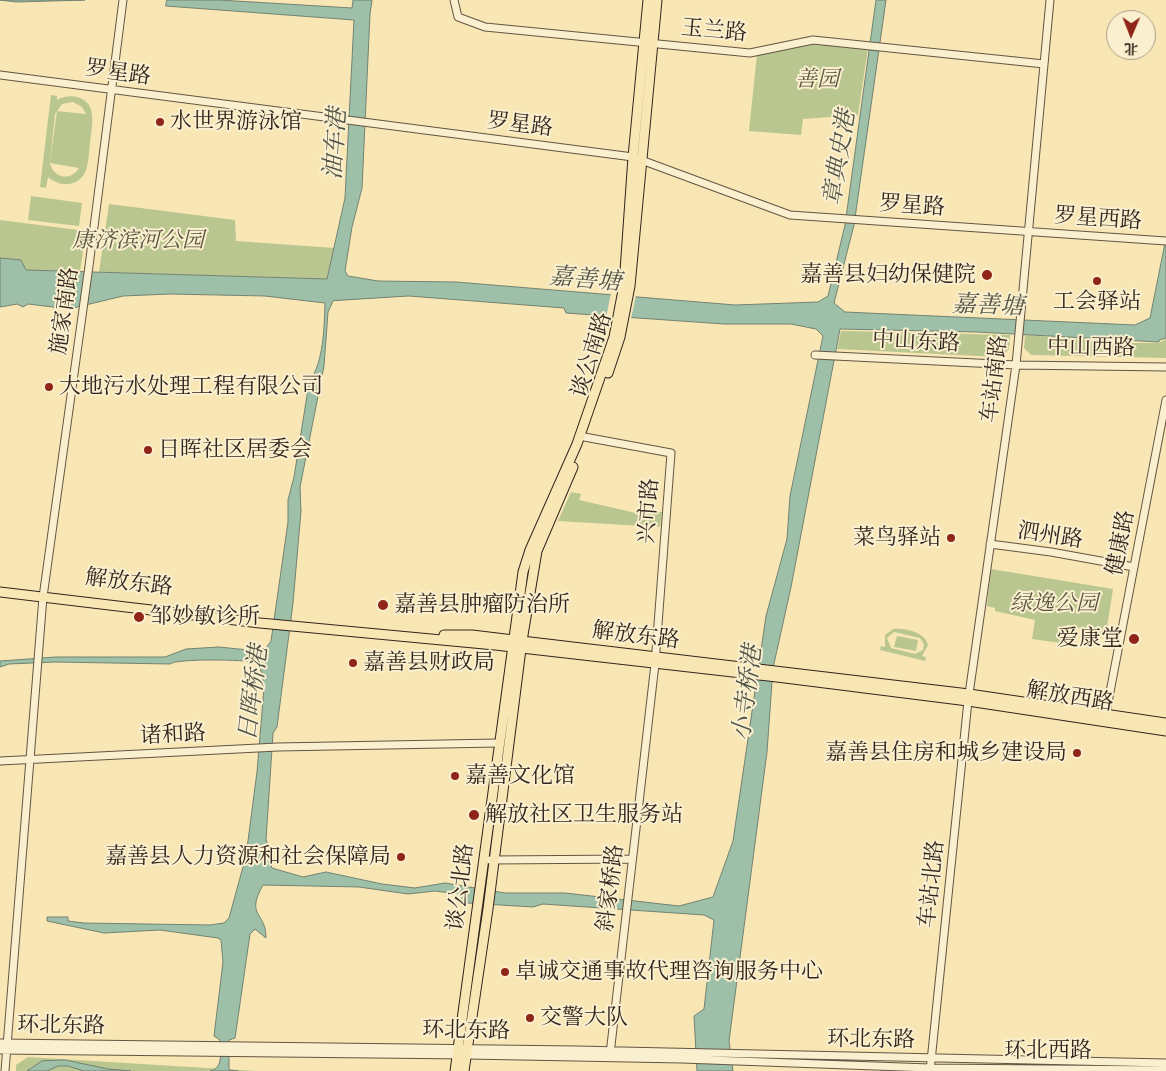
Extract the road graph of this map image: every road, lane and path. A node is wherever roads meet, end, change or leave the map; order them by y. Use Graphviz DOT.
graph roads {
  1 [pos="122,0"];
  2 [pos="454,0"];
  3 [pos="648,0"];
  4 [pos="657,0"];
  5 [pos="1050,0"];
  6 [pos="649,43"];
  7 [pos="1044,64"];
  8 [pos="0,75"];
  9 [pos="110,90"];
  10 [pos="637,158"];
  11 [pos="1028,232"];
  12 [pos="1166,241"];
  13 [pos="815,356"];
  14 [pos="1016,365"];
  15 [pos="1166,367"];
  16 [pos="1166,400"];
  17 [pos="582,437"];
  18 [pos="990,544"];
  19 [pos="1134,567"];
  20 [pos="0,587"];
  21 [pos="0,592"];
  22 [pos="43,595"];
  23 [pos="517,645"];
  24 [pos="655,661"];
  25 [pos="969,697"];
  26 [pos="1105,718"];
  27 [pos="1166,723"];
  28 [pos="1166,731"];
  29 [pos="498,743"];
  30 [pos="30,760"];
  31 [pos="0,761"];
  32 [pos="484,859"];
  33 [pos="632,859"];
  34 [pos="494,861"];
  35 [pos="3,1046"];
  36 [pos="463,1052"];
  37 [pos="610,1054"];
  38 [pos="745,1058"];
  39 [pos="931,1058"];
  40 [pos="1062,1061"];
  41 [pos="1166,1063"];
  42 [pos="930,1070"];
  43 [pos="1062,1070"];
  44 [pos="1166,1070"];
  45 [pos="5,1071"];
  46 [pos="455,1071"];
  47 [pos="464,1071"];
  1 -- 9 [label="street, 施家南路"];
  2 -- 6 [label="street, 玉兰路"];
  3 -- 6 [label="main road, 谈公南路"];
  4 -- 6 [label="main road, 谈公南路"];
  5 -- 7 [label="street, 车站南路"];
  6 -- 7 [label="street, 玉兰路"];
  6 -- 10 [label="main road, 谈公南路"];
  7 -- 11 [label="street, 车站南路"];
  8 -- 9 [label="street, 罗星路"];
  9 -- 10 [label="street, 罗星路"];
  9 -- 22 [label="street, 施家南路"];
  10 -- 11 [label="street, 罗星路"];
  10 -- 17 [label="main road, 谈公南路"];
  11 -- 12 [label="street, 罗星西路"];
  11 -- 14 [label="street, 车站南路"];
  13 -- 14 [label="street, 中山东路"];
  14 -- 15 [label="street, 中山西路"];
  14 -- 18 [label="street, 车站南路"];
  16 -- 19 [label="street, 健康路"];
  17 -- 23 [label="main road, 谈公南路"];
  17 -- 24 [label="street, 兴市路"];
  18 -- 19 [label="street, 泗州路"];
  18 -- 25 [label="street, 车站南路"];
  19 -- 26 [label="street, 健康路"];
  20 -- 22 [label="main road, 解放东路"];
  21 -- 22 [label="main road, 解放东路"];
  22 -- 23 [label="main road, 解放东路"];
  22 -- 30 [label="street, 施家南路"];
  23 -- 24 [label="main road, 解放东路"];
  23 -- 29 [label="main road, 谈公北路"];
  23 -- 34 [label="main road, 谈公北路"];
  24 -- 25 [label="main road, 解放东路"];
  24 -- 33 [label="street, 斜家桥路"];
  25 -- 26 [label="main road, 解放西路"];
  25 -- 39 [label="street, 车站北路"];
  26 -- 27 [label="main road, 解放西路"];
  26 -- 28 [label="main road, 解放西路"];
  29 -- 30 [label="street, 诸和路"];
  29 -- 32 [label="main road, 谈公北路"];
  30 -- 31 [label="street, 诸和路"];
  30 -- 35 [label="street, 施家南路"];
  32 -- 34 [label="street"];
  32 -- 36 [label="main road, 谈公北路"];
  33 -- 34 [label="street"];
  33 -- 37 [label="street, 斜家桥路"];
  34 -- 36 [label="main road, 谈公北路"];
  35 -- 36 [label="street, 环北东路"];
  35 -- 45 [label="street, 施家南路"];
  36 -- 37 [label="street, 环北东路"];
  36 -- 46 [label="main road, 谈公北路"];
  36 -- 47 [label="main road, 谈公北路"];
  37 -- 38 [label="street, 环北东路"];
  38 -- 39 [label="street, 环北东路"];
  38 -- 42 [label="street, 环北东路"];
  39 -- 40 [label="street, 环北西路"];
  39 -- 42 [label="street, 车站北路"];
  40 -- 41 [label="street, 环北西路"];
  40 -- 43 [label="street"];
  42 -- 43 [label="street, 环北西路"];
  43 -- 44 [label="street, 环北西路"];
}
